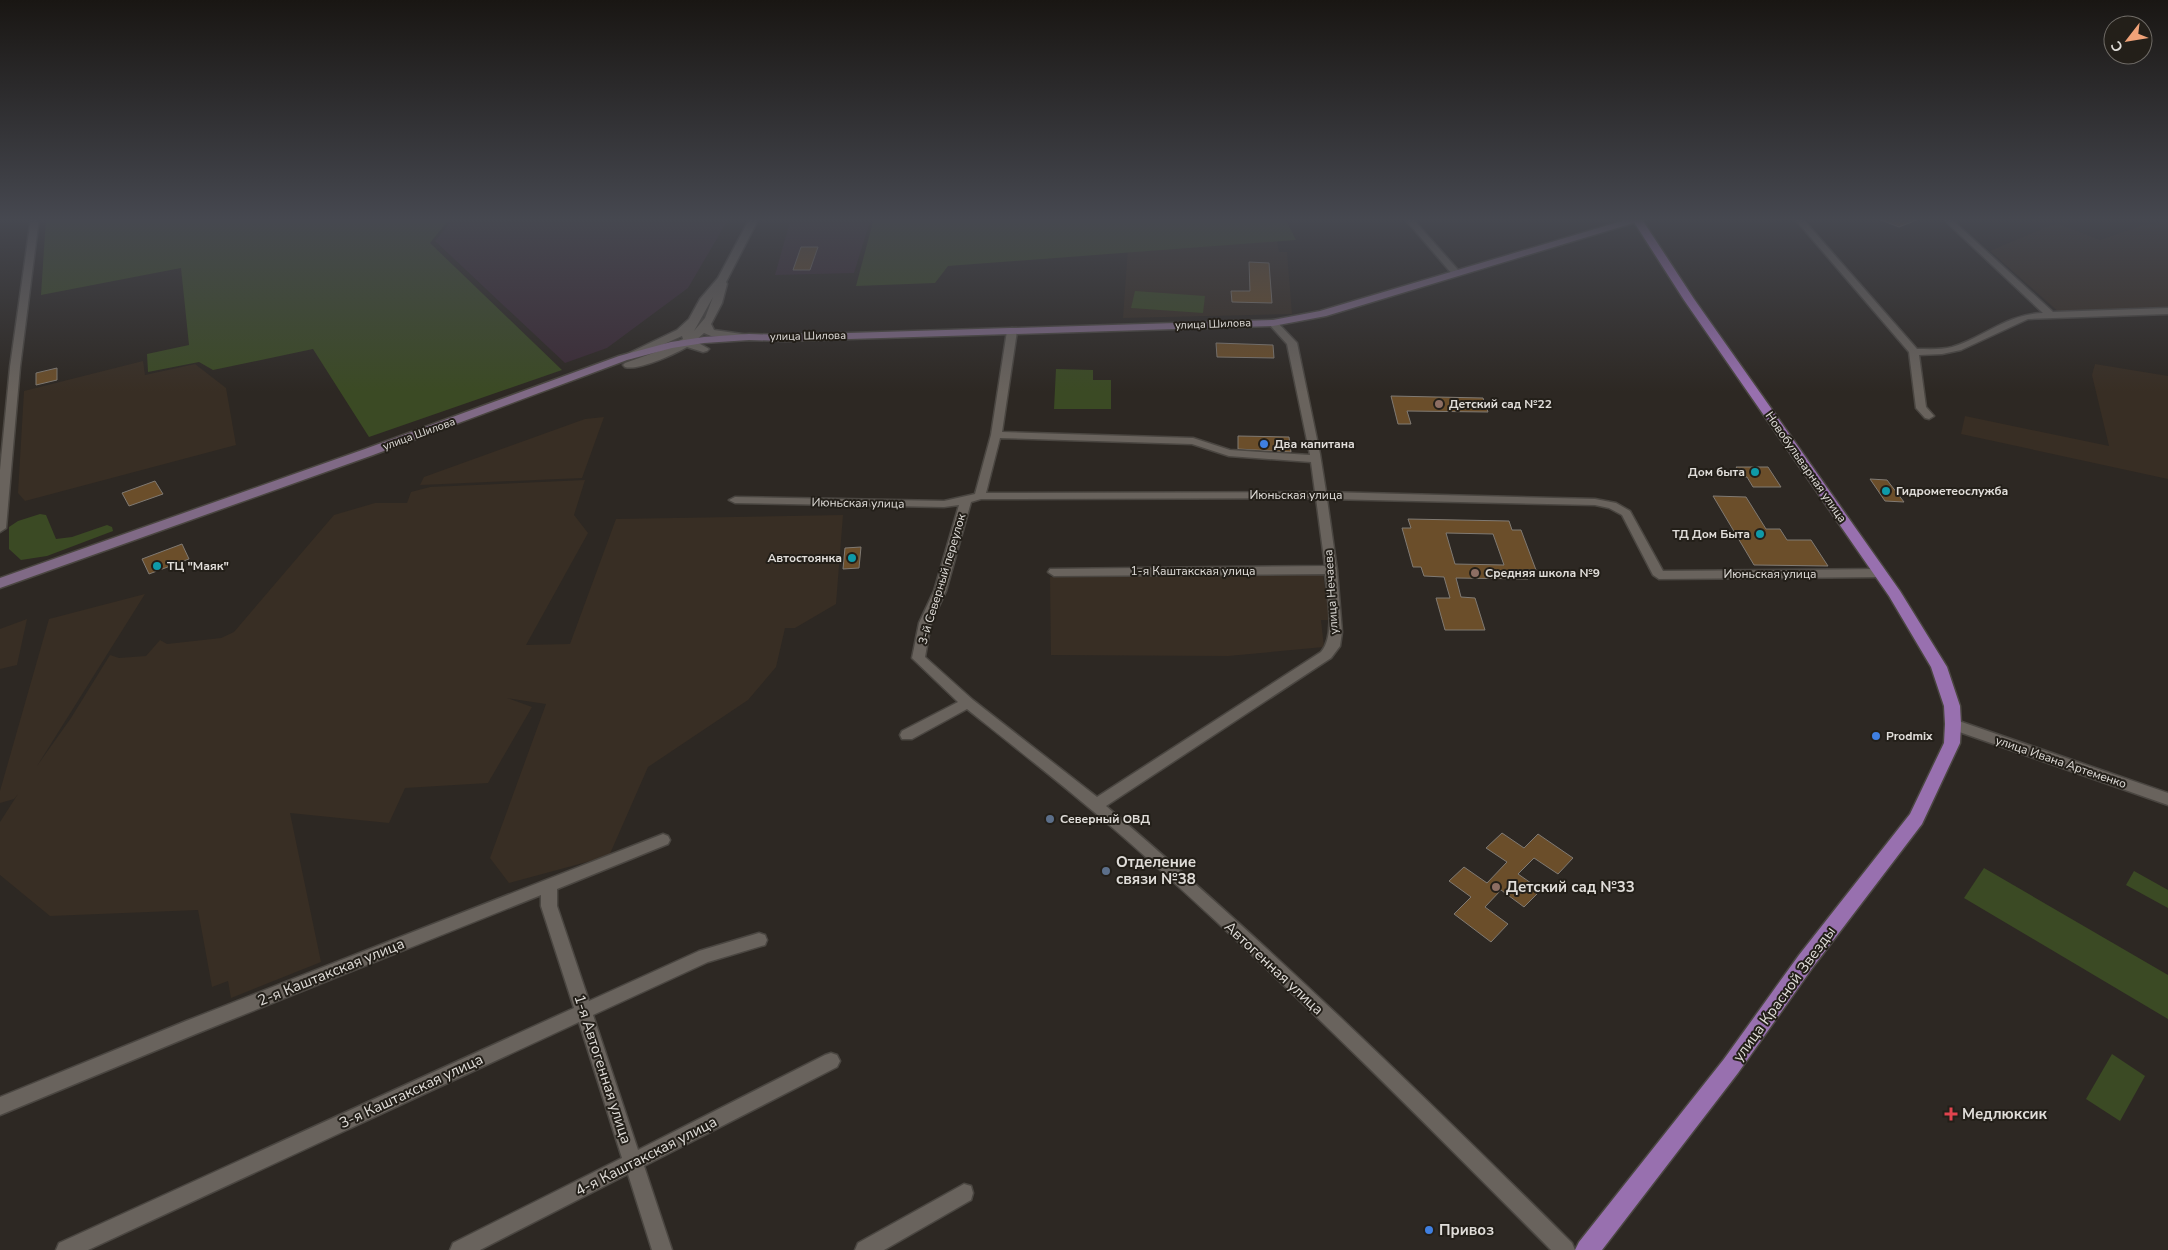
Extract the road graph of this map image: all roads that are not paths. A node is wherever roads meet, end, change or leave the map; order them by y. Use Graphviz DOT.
graph roads {
  1 [pos="27,276"];
  2 [pos="1445,276"];
  3 [pos="1674,276"];
  4 [pos="1848,276"];
  5 [pos="2009,276"];
  6 [pos="723,279"];
  7 [pos="2168,310"];
  8 [pos="2052,316"];
  9 [pos="693,321"];
  10 [pos="1273,323"];
  11 [pos="706,324"];
  12 [pos="1012,330"];
  13 [pos="749,337"];
  14 [pos="784,338"];
  15 [pos="688,342"];
  16 [pos="703,349"];
  17 [pos="1914,352"];
  18 [pos="626,362"];
  19 [pos="1929,416"];
  20 [pos="996,435"];
  21 [pos="1315,459"];
  22 [pos="1320,495"];
  23 [pos="980,496"];
  24 [pos="735,500"];
  25 [pos="966,500"];
  26 [pos="0,528"];
  27 [pos="1331,570"];
  28 [pos="1054,572"];
  29 [pos="1881,573"];
  30 [pos="0,583"];
  31 [pos="918,658"];
  32 [pos="968,703"];
  33 [pos="1953,724"];
  34 [pos="907,735"];
  35 [pos="2168,800"];
  36 [pos="1096,805"];
  37 [pos="663,840"];
  38 [pos="549,886"];
  39 [pos="759,940"];
  40 [pos="585,1011"];
  41 [pos="831,1061"];
  42 [pos="0,1106"];
  43 [pos="633,1163"];
  44 [pos="964,1193"];
  45 [pos="66,1250"];
  46 [pos="460,1250"];
  47 [pos="662,1250"];
  48 [pos="865,1250"];
  49 [pos="1565,1250"];
  50 [pos="1587,1250"];
  1 -- 26 [label="street"];
  2 -- 10 [label="main road, улица Шилова"];
  3 -- 29 [label="main road, Новобульварная улица"];
  4 -- 17 [label="street"];
  5 -- 8 [label="street"];
  6 -- 9 [label="street"];
  6 -- 11 [label="street"];
  7 -- 8 [label="street"];
  8 -- 17 [label="street"];
  9 -- 15 [label="street"];
  9 -- 18 [label="street"];
  10 -- 12 [label="main road, улица Шилова"];
  10 -- 21 [label="street, улица Нечаева"];
  11 -- 13 [label="street"];
  11 -- 15 [label="street"];
  12 -- 14 [label="main road, улица Шилова"];
  12 -- 20 [label="street"];
  13 -- 14 [label="main road, улица Шилова"];
  13 -- 15 [label="main road, улица Шилова"];
  14 -- 16 [label="main road"];
  15 -- 16 [label="street"];
  15 -- 18 [label="main road, улица Шилова"];
  16 -- 18 [label="main road"];
  17 -- 19 [label="street"];
  18 -- 30 [label="main road, улица Шилова"];
  20 -- 21 [label="street"];
  20 -- 23 [label="street"];
  21 -- 22 [label="street, улица Нечаева"];
  22 -- 23 [label="street, Июньская улица"];
  22 -- 27 [label="street, улица Нечаева"];
  22 -- 29 [label="street, Июньская улица"];
  23 -- 25 [label="street, Июньская улица"];
  24 -- 25 [label="street, Июньская улица"];
  25 -- 31 [label="street, 3-й Северный переулок"];
  27 -- 28 [label="street, 1-я Каштакская улица"];
  27 -- 36 [label="street, улица Нечаева"];
  29 -- 33 [label="main road, Новобульварная улица"];
  31 -- 32 [label="street, Автогенная улица"];
  32 -- 34 [label="street"];
  32 -- 36 [label="street, Автогенная улица"];
  33 -- 35 [label="street, улица Ивана Артеменко"];
  33 -- 50 [label="main road, улица Красной Звезды"];
  36 -- 49 [label="street, Автогенная улица"];
  37 -- 38 [label="street, 2-я Каштакская улица"];
  38 -- 40 [label="street, 1-я Автогенная улица"];
  38 -- 42 [label="street, 2-я Каштакская улица"];
  39 -- 40 [label="street, 3-я Каштакская улица"];
  40 -- 43 [label="street, 1-я Автогенная улица"];
  40 -- 45 [label="street, 3-я Каштакская улица"];
  41 -- 43 [label="street, 4-я Каштакская улица"];
  43 -- 46 [label="street, 4-я Каштакская улица"];
  43 -- 47 [label="street, 1-я Автогенная улица"];
  44 -- 48 [label="street"];
}
